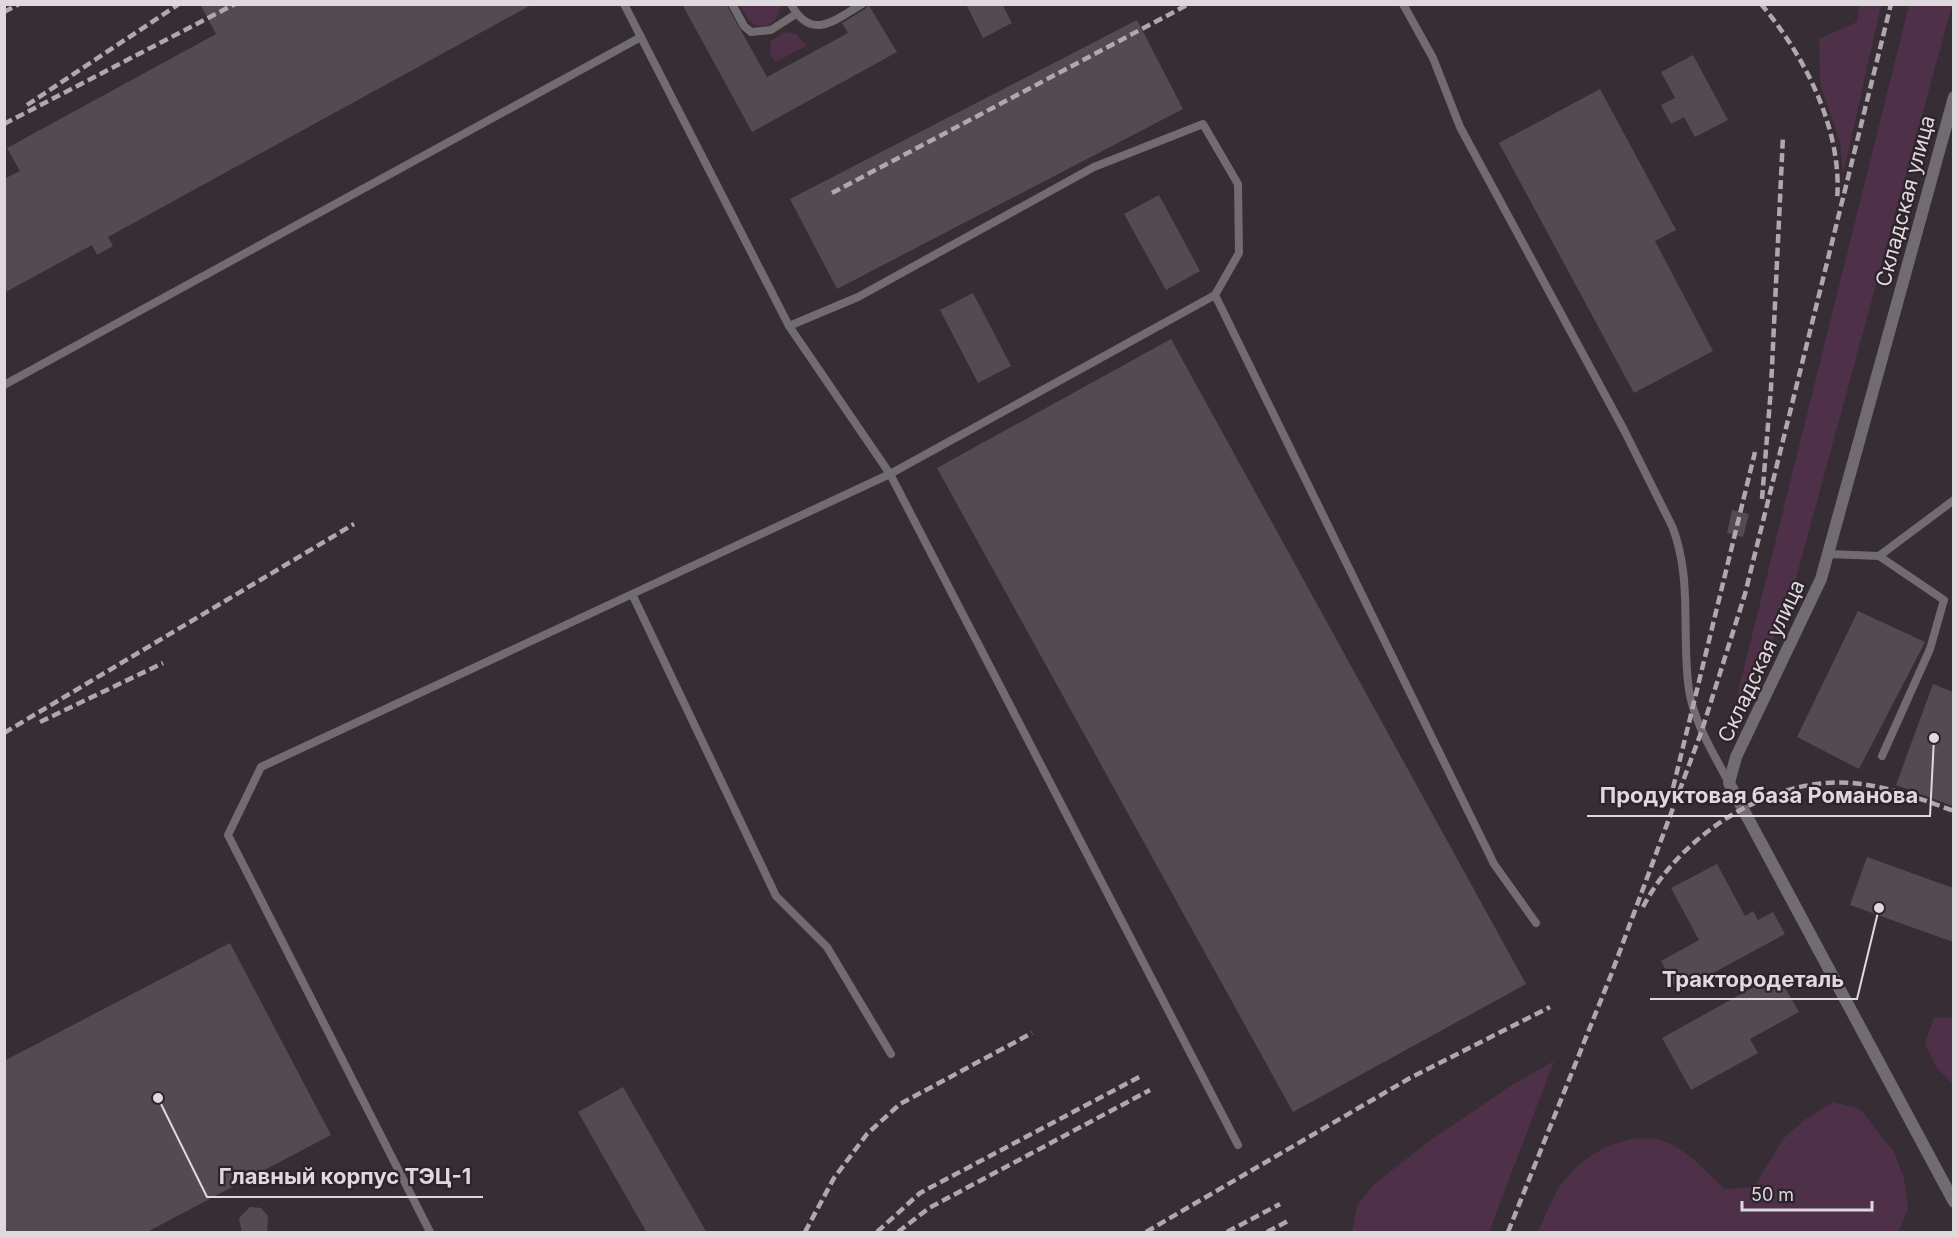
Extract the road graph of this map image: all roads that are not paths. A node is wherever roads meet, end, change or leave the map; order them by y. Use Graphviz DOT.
graph roads {
  1 [pos="624,4"];
  2 [pos="732,4"];
  3 [pos="791,4"];
  4 [pos="862,4"];
  5 [pos="1403,4"];
  6 [pos="796,14"];
  7 [pos="641,37"];
  8 [pos="1953,97"];
  9 [pos="1215,295"];
  10 [pos="789,326"];
  11 [pos="4,386"];
  12 [pos="890,474"];
  13 [pos="1953,500"];
  14 [pos="1829,554"];
  15 [pos="1879,556"];
  16 [pos="633,596"];
  17 [pos="1881,756"];
  18 [pos="1729,783"];
  19 [pos="1536,923"];
  20 [pos="891,1054"];
  21 [pos="1238,1145"];
  22 [pos="1953,1202"];
  23 [pos="430,1233"];
  1 -- 7 [label="lane"];
  2 -- 6 [label="lane"];
  3 -- 6 [label="lane"];
  4 -- 6 [label="lane"];
  5 -- 18 [label="lane"];
  7 -- 10 [label="lane"];
  7 -- 11 [label="lane"];
  8 -- 14 [label="street, Складская улица"];
  9 -- 10 [label="lane"];
  9 -- 12 [label="lane"];
  9 -- 19 [label="lane"];
  10 -- 12 [label="lane"];
  12 -- 16 [label="lane"];
  12 -- 21 [label="lane"];
  13 -- 15 [label="lane"];
  14 -- 15 [label="lane"];
  14 -- 18 [label="street, Складская улица"];
  15 -- 17 [label="lane"];
  16 -- 20 [label="lane"];
  16 -- 23 [label="lane"];
  18 -- 22 [label="street"];
}
